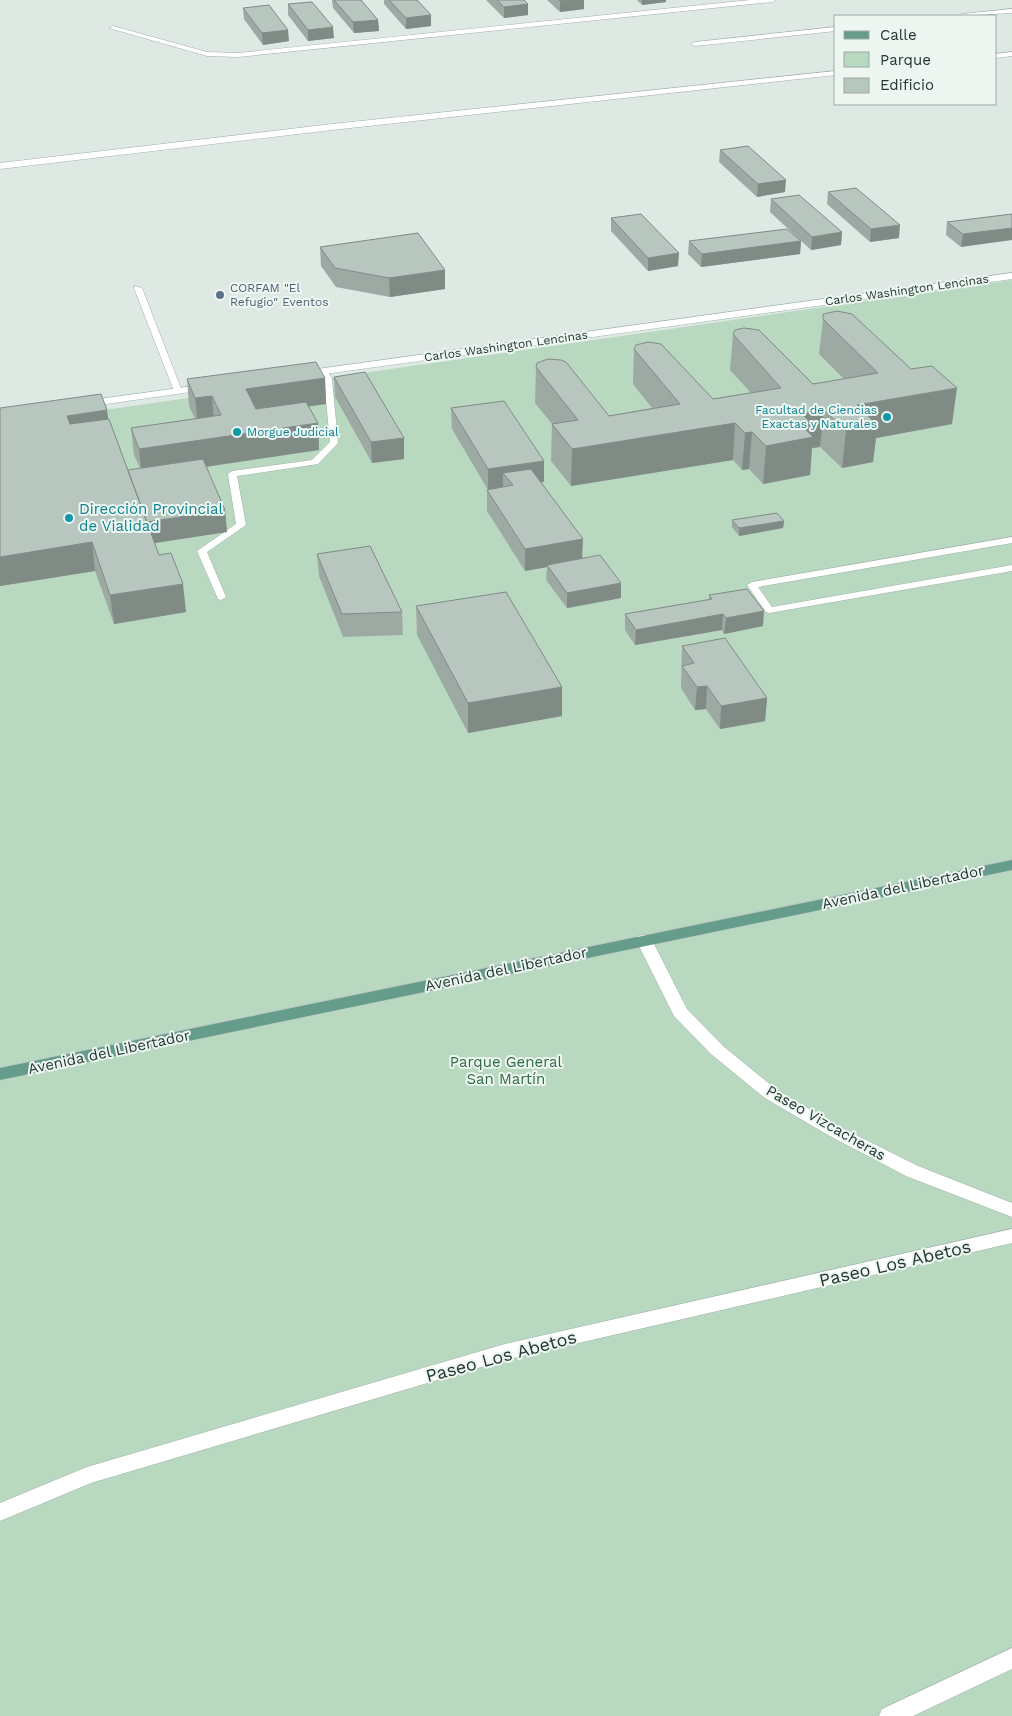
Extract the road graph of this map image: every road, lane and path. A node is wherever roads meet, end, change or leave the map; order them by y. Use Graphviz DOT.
graph roads {
  1 [pos="772,0"];
  2 [pos="1012,11"];
  3 [pos="972,15"];
  4 [pos="113,28"];
  5 [pos="834,29"];
  6 [pos="696,44"];
  7 [pos="1012,54"];
  8 [pos="997,56"];
  9 [pos="834,73"];
  10 [pos="0,166"];
  11 [pos="1012,276"];
  12 [pos="138,288"];
  13 [pos="324,371"];
  14 [pos="295,375"];
  15 [pos="217,386"];
  16 [pos="178,391"];
  17 [pos="75,406"];
  18 [pos="1012,540"];
  19 [pos="1012,568"];
  20 [pos="221,596"];
  21 [pos="1012,865"];
  22 [pos="644,940"];
  23 [pos="0,1074"];
  24 [pos="1012,1210"];
  25 [pos="1012,1236"];
  26 [pos="0,1512"];
  27 [pos="1012,1658"];
  28 [pos="890,1716"];
  1 -- 4 [label="street"];
  2 -- 3 [label="street"];
  5 -- 6 [label="street"];
  7 -- 8 [label="street"];
  9 -- 10 [label="street"];
  11 -- 13 [label="street, Carlos Washington Lencinas"];
  12 -- 16 [label="lane"];
  13 -- 14 [label="street, Carlos Washington Lencinas"];
  13 -- 20 [label="lane"];
  15 -- 16 [label="street"];
  16 -- 17 [label="street"];
  18 -- 19 [label="lane"];
  21 -- 22 [label="main road, Avenida del Libertador"];
  22 -- 23 [label="main road, Avenida del Libertador"];
  22 -- 24 [label="street, Paseo Vizcacheras"];
  25 -- 26 [label="street, Paseo Los Abetos"];
  27 -- 28 [label="street"];
}
